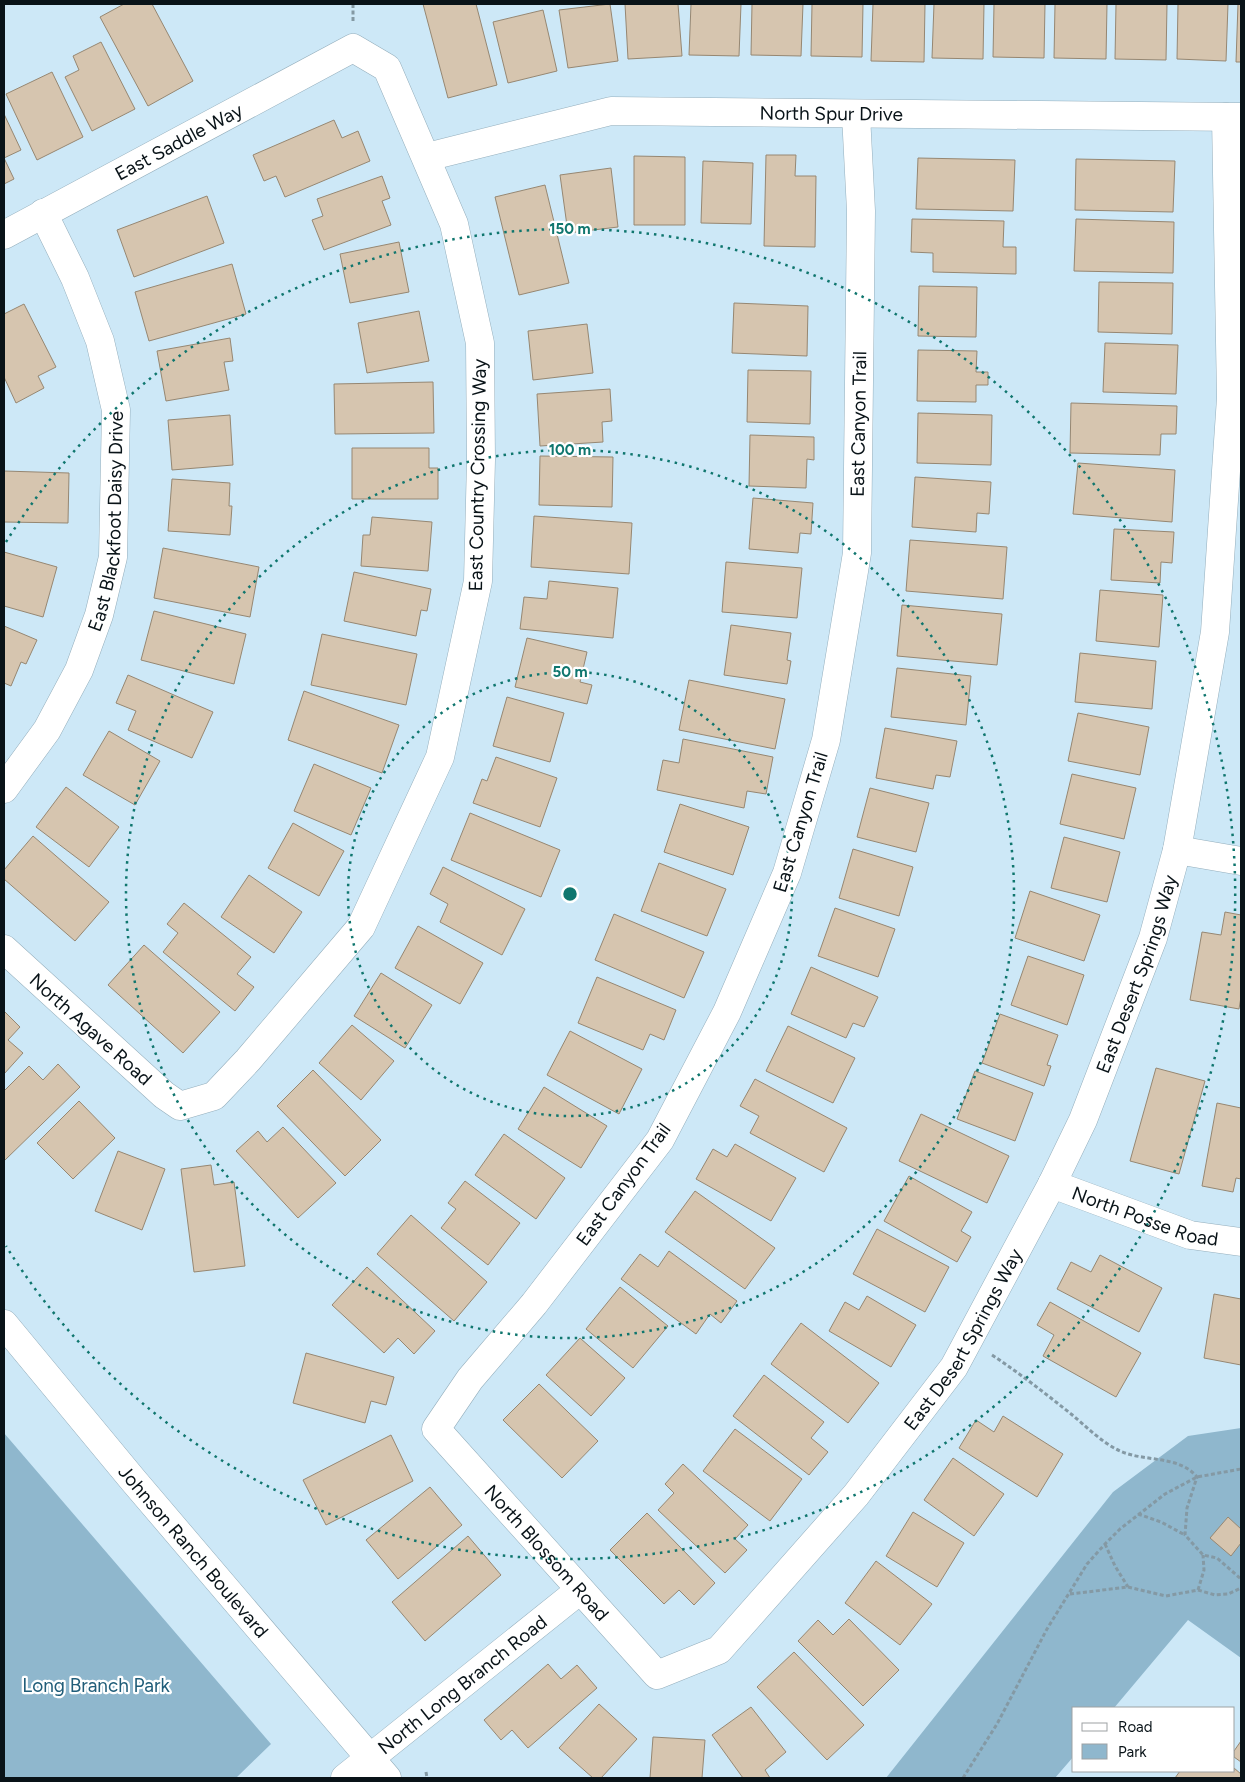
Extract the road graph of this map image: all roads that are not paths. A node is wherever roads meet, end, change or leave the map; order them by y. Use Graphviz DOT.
graph roads {
  1 [pos="353,48"];
  2 [pos="856,115"];
  3 [pos="1234,117"];
  4 [pos="427,157"];
  5 [pos="43,212"];
  6 [pos="4,235"];
  7 [pos="4,790"];
  8 [pos="1178,850"];
  9 [pos="1241,861"];
  10 [pos="4,950"];
  11 [pos="180,1106"];
  12 [pos="1052,1184"];
  13 [pos="1241,1242"];
  14 [pos="4,1324"];
  15 [pos="436,1429"];
  16 [pos="580,1590"];
  17 [pos="657,1675"];
  18 [pos="379,1768"];
  19 [pos="345,1778"];
  1 -- 4 [label="street, East Country Crossing Way"];
  1 -- 5 [label="street, East Saddle Way"];
  2 -- 3 [label="street, North Spur Drive"];
  2 -- 4 [label="street, North Spur Drive"];
  2 -- 15 [label="street, East Canyon Trail"];
  3 -- 8 [label="street, East Desert Springs Way"];
  4 -- 11 [label="street, East Country Crossing Way"];
  5 -- 6 [label="street, East Saddle Way"];
  5 -- 7 [label="street, East Blackfoot Daisy Drive"];
  8 -- 9 [label="street"];
  8 -- 12 [label="street, East Desert Springs Way"];
  10 -- 11 [label="street, North Agave Road"];
  12 -- 13 [label="street, North Posse Road"];
  12 -- 17 [label="street, East Desert Springs Way"];
  14 -- 18 [label="street, Johnson Ranch Boulevard"];
  15 -- 16 [label="street, North Blossom Road"];
  16 -- 17 [label="street, North Blossom Road"];
  16 -- 18 [label="street, North Long Branch Road"];
  18 -- 19 [label="street, North Long Branch Road"];
}
